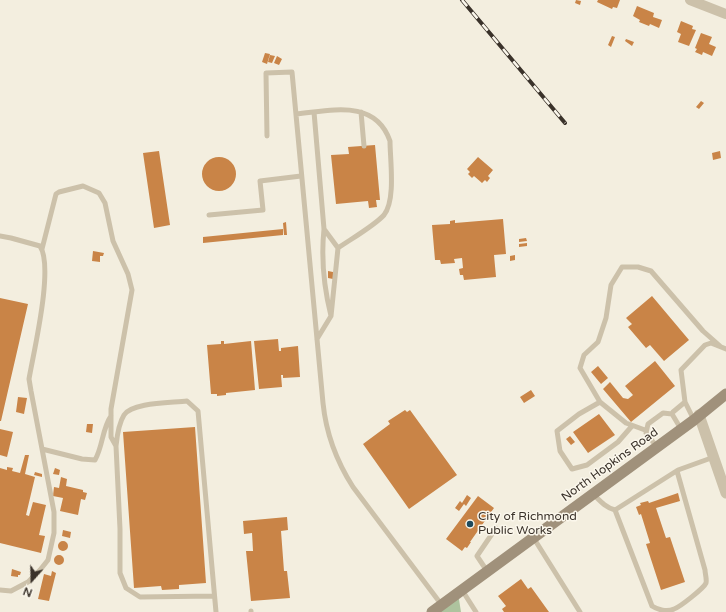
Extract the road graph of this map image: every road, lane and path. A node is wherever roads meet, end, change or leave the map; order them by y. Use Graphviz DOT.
graph roads {
  1 [pos="690,0"];
  2 [pos="726,14"];
  3 [pos="314,112"];
  4 [pos="361,112"];
  5 [pos="296,114"];
  6 [pos="267,136"];
  7 [pos="364,146"];
  8 [pos="301,176"];
  9 [pos="209,215"];
  10 [pos="324,230"];
  11 [pos="0,236"];
  12 [pos="338,248"];
  13 [pos="42,249"];
  14 [pos="331,316"];
  15 [pos="316,339"];
  16 [pos="720,346"];
  17 [pos="726,349"];
  18 [pos="726,394"];
  19 [pos="600,402"];
  20 [pos="685,402"];
  21 [pos="672,414"];
  22 [pos="111,416"];
  23 [pos="697,417"];
  24 [pos="632,426"];
  25 [pos="681,429"];
  26 [pos="646,430"];
  27 [pos="116,446"];
  28 [pos="657,447"];
  29 [pos="42,449"];
  30 [pos="714,457"];
  31 [pos="677,471"];
  32 [pos="593,493"];
  33 [pos="726,493"];
  34 [pos="615,510"];
  35 [pos="496,528"];
  36 [pos="532,537"];
  37 [pos="487,571"];
  38 [pos="462,589"];
  39 [pos="0,590"];
  40 [pos="214,596"];
  41 [pos="441,604"];
  42 [pos="216,612"];
  43 [pos="432,612"];
  44 [pos="476,612"];
  45 [pos="580,612"];
  1 -- 2 [label="street"];
  3 -- 4 [label="lane"];
  3 -- 5 [label="lane"];
  3 -- 10 [label="lane"];
  4 -- 7 [label="lane"];
  4 -- 12 [label="lane"];
  5 -- 6 [label="lane"];
  5 -- 8 [label="lane"];
  8 -- 9 [label="lane"];
  8 -- 15 [label="lane"];
  10 -- 12 [label="lane"];
  10 -- 14 [label="lane"];
  11 -- 13 [label="lane"];
  12 -- 14 [label="lane"];
  13 -- 22 [label="lane"];
  13 -- 29 [label="lane"];
  14 -- 15 [label="lane"];
  15 -- 41 [label="lane"];
  16 -- 17 [label="lane"];
  16 -- 19 [label="lane"];
  16 -- 20 [label="lane"];
  18 -- 23 [label="main road, North Hopkins Road"];
  19 -- 24 [label="lane"];
  19 -- 24 [label="lane"];
  20 -- 21 [label="lane"];
  20 -- 23 [label="lane"];
  21 -- 25 [label="lane"];
  21 -- 26 [label="lane"];
  22 -- 27 [label="lane"];
  22 -- 29 [label="lane"];
  23 -- 25 [label="main road, North Hopkins Road"];
  23 -- 30 [label="street"];
  24 -- 26 [label="lane"];
  25 -- 28 [label="main road, North Hopkins Road"];
  26 -- 28 [label="lane"];
  27 -- 40 [label="lane"];
  27 -- 40 [label="lane"];
  28 -- 32 [label="main road, North Hopkins Road"];
  29 -- 39 [label="lane"];
  30 -- 31 [label="lane"];
  30 -- 33 [label="street"];
  31 -- 34 [label="lane"];
  31 -- 34 [label="lane"];
  32 -- 34 [label="lane"];
  32 -- 36 [label="main road, North Hopkins Road"];
  35 -- 37 [label="lane"];
  36 -- 37 [label="main road, North Hopkins Road"];
  36 -- 45 [label="lane"];
  37 -- 38 [label="main road, North Hopkins Road"];
  38 -- 41 [label="main road, North Hopkins Road"];
  38 -- 44 [label="lane"];
  40 -- 42 [label="lane"];
  41 -- 43 [label="main road, North Hopkins Road"];
}
